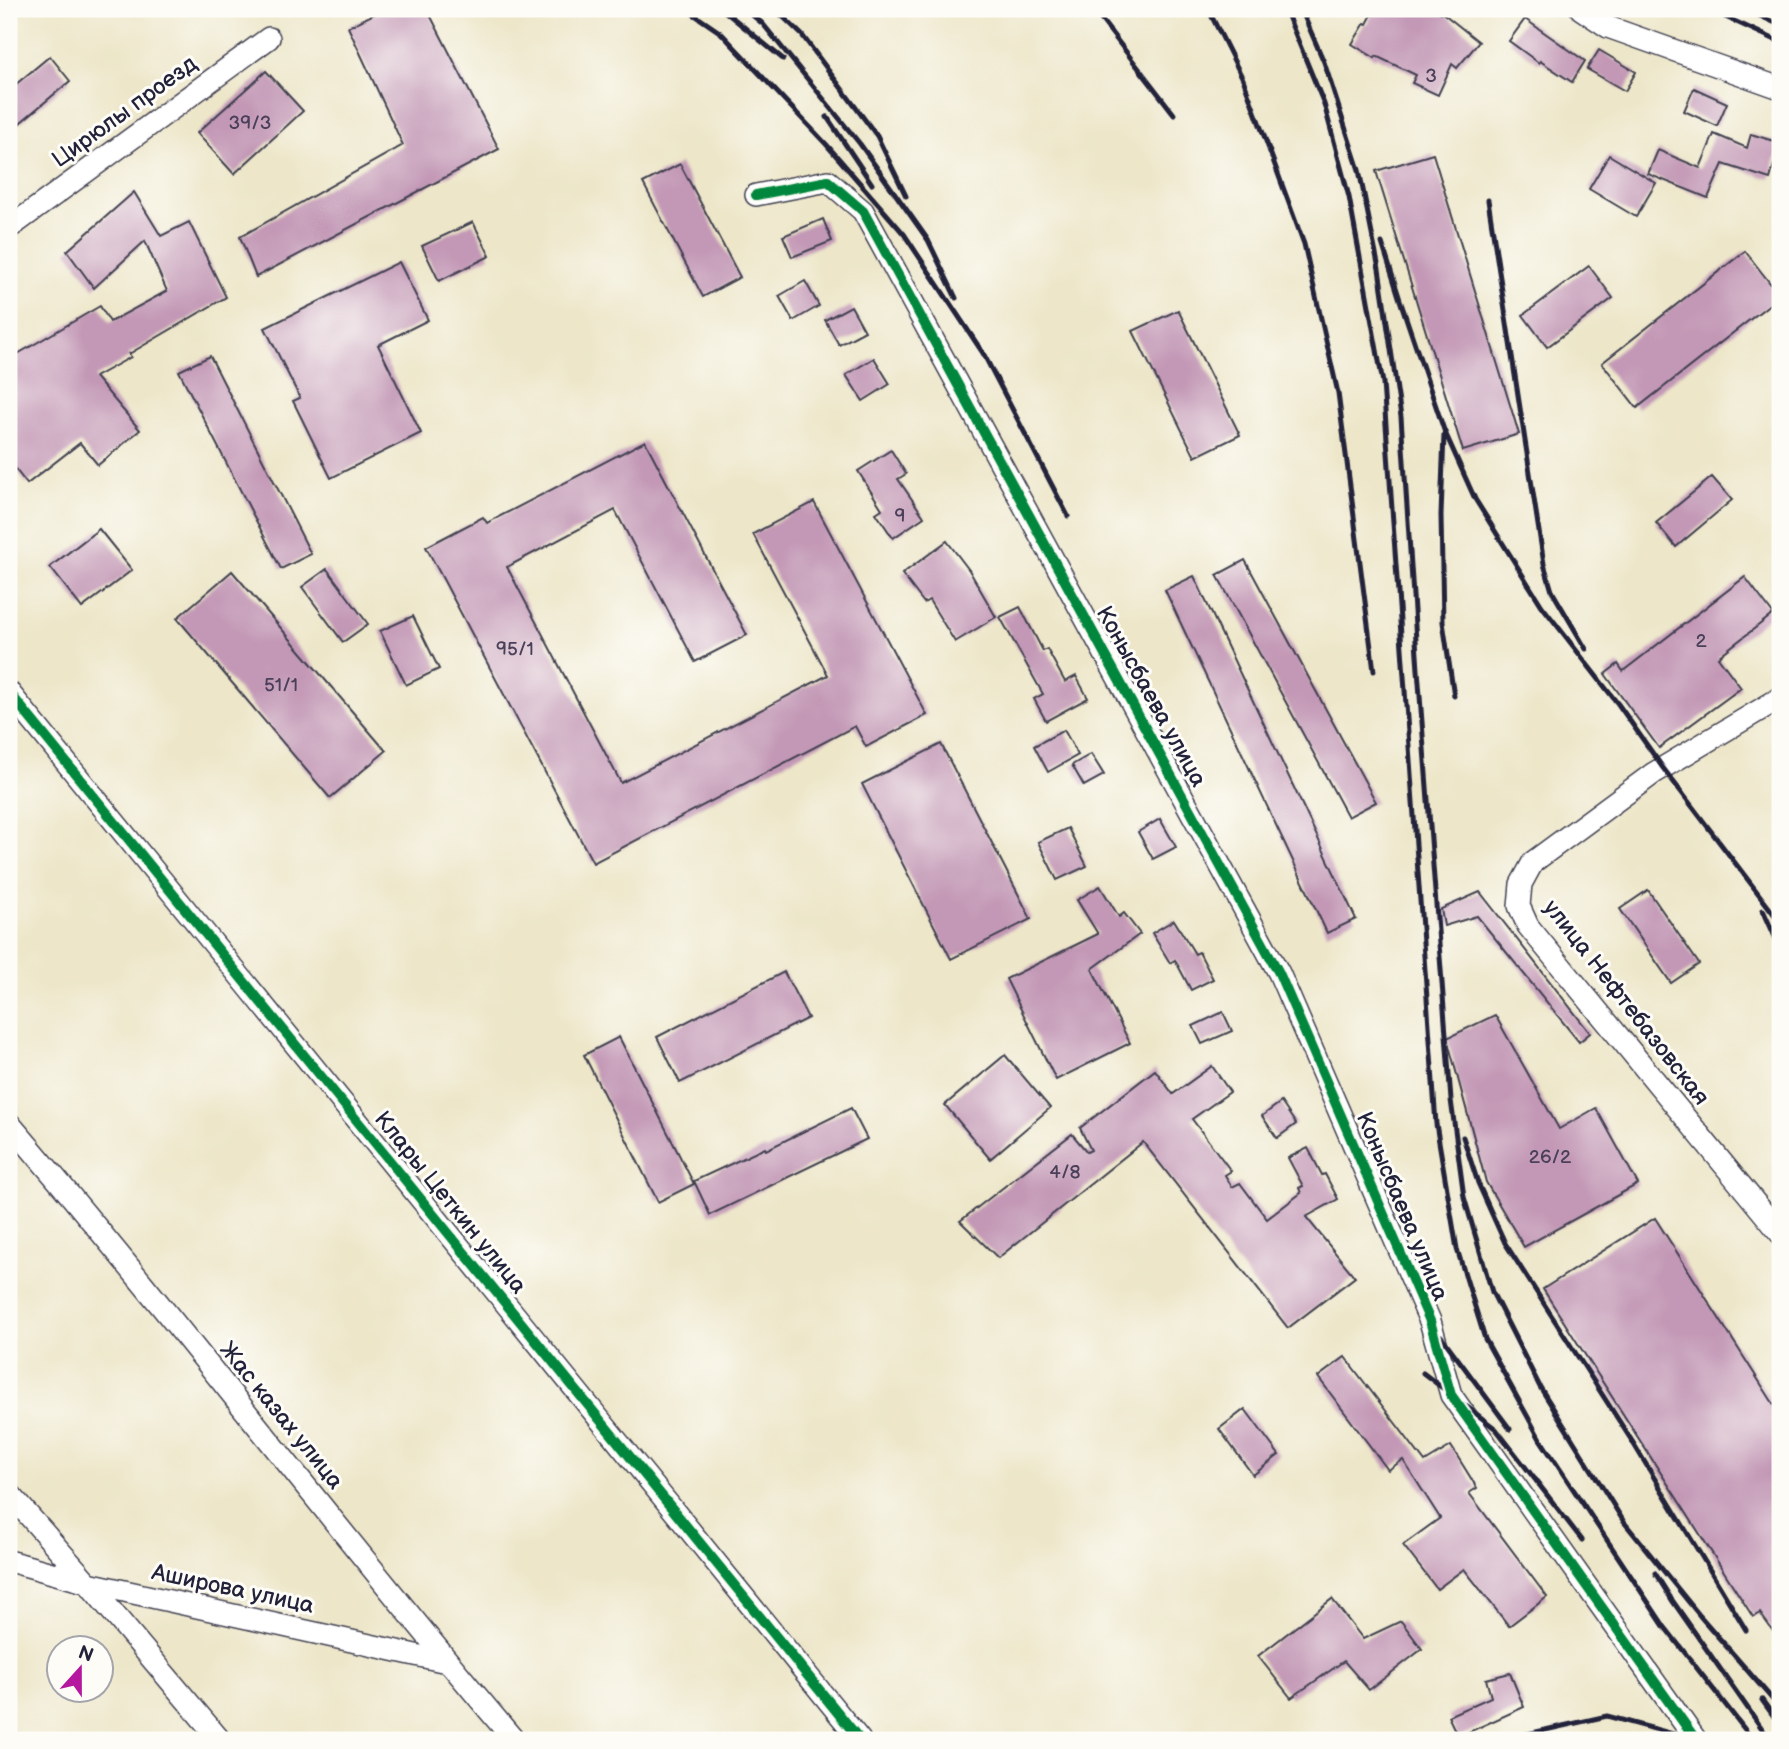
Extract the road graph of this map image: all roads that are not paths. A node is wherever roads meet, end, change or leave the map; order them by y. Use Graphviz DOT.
graph roads {
  1 [pos="1581,9"];
  2 [pos="269,38"];
  3 [pos="1780,88"];
  4 [pos="756,195"];
  5 [pos="9,228"];
  6 [pos="9,692"];
  7 [pos="1780,698"];
  8 [pos="9,1123"];
  9 [pos="1780,1233"];
  10 [pos="9,1493"];
  11 [pos="9,1561"];
  12 [pos="88,1583"];
  13 [pos="447,1662"];
  14 [pos="220,1740"];
  15 [pos="514,1740"];
  16 [pos="860,1740"];
  17 [pos="1696,1740"];
  1 -- 3 [label="street"];
  2 -- 5 [label="street, Цирюлы проезд"];
  4 -- 17 [label="street, Конысбаева улица"];
  6 -- 16 [label="street, Клары Цеткин улица"];
  7 -- 9 [label="street, улица Нефтебазовская"];
  8 -- 13 [label="street, Жас казах улица"];
  10 -- 12 [label="street"];
  11 -- 12 [label="street, Аширова улица"];
  12 -- 13 [label="street, Аширова улица"];
  12 -- 14 [label="street"];
  13 -- 15 [label="street, Жас казах улица"];
}
